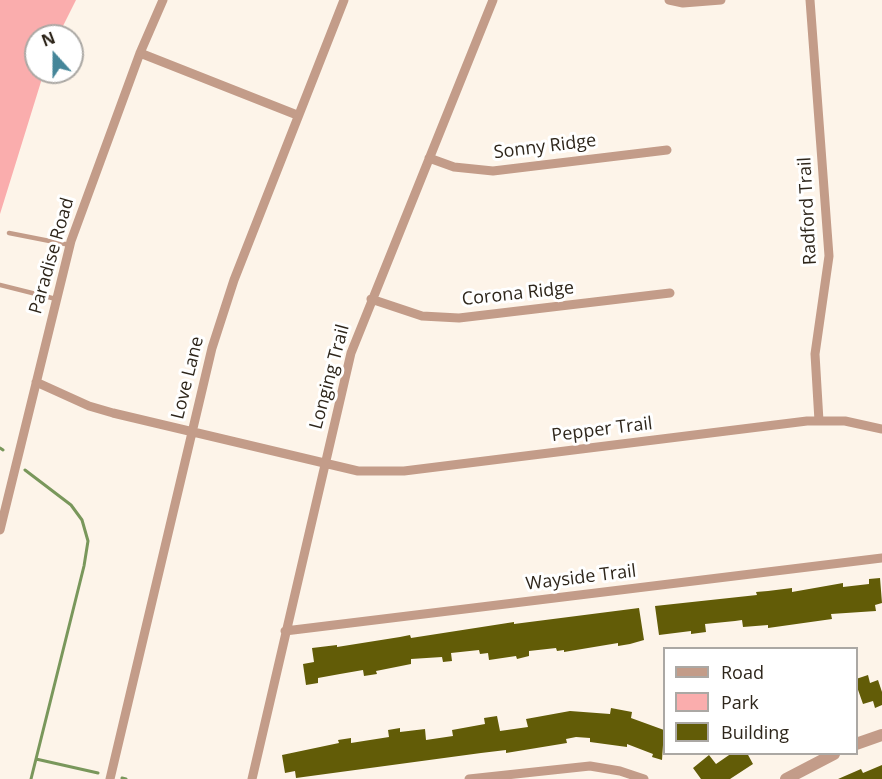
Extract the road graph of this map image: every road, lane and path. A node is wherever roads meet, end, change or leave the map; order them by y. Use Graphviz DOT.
graph roads {
  1 [pos="163,0"];
  2 [pos="344,0"];
  3 [pos="493,0"];
  4 [pos="669,0"];
  5 [pos="721,0"];
  6 [pos="810,0"];
  7 [pos="140,53"];
  8 [pos="297,115"];
  9 [pos="667,150"];
  10 [pos="429,158"];
  11 [pos="9,233"];
  12 [pos="70,245"];
  13 [pos="0,285"];
  14 [pos="670,293"];
  15 [pos="56,299"];
  16 [pos="371,299"];
  17 [pos="36,382"];
  18 [pos="819,421"];
  19 [pos="882,429"];
  20 [pos="192,430"];
  21 [pos="325,464"];
  22 [pos="0,530"];
  23 [pos="882,558"];
  24 [pos="285,631"];
  25 [pos="882,735"];
  26 [pos="858,743"];
  27 [pos="830,755"];
  28 [pos="110,779"];
  29 [pos="252,779"];
  30 [pos="469,779"];
  31 [pos="644,779"];
  32 [pos="786,779"];
  1 -- 7 [label="street, Paradise Road"];
  2 -- 8 [label="street, Love Lane"];
  3 -- 10 [label="street, Longing Trail"];
  4 -- 5 [label="street"];
  6 -- 18 [label="street, Radford Trail"];
  7 -- 8 [label="street"];
  7 -- 12 [label="street, Paradise Road"];
  8 -- 20 [label="street, Love Lane"];
  9 -- 10 [label="street, Sonny Ridge"];
  10 -- 16 [label="street, Longing Trail"];
  11 -- 12 [label="lane"];
  12 -- 15 [label="street, Paradise Road"];
  13 -- 15 [label="lane"];
  14 -- 16 [label="street, Corona Ridge"];
  15 -- 17 [label="street, Paradise Road"];
  16 -- 21 [label="street, Longing Trail"];
  17 -- 20 [label="street, Pepper Trail"];
  17 -- 22 [label="street, Paradise Road"];
  18 -- 19 [label="street, Pepper Trail"];
  18 -- 21 [label="street, Pepper Trail"];
  20 -- 21 [label="street, Pepper Trail"];
  20 -- 28 [label="street, Love Lane"];
  21 -- 24 [label="street, Longing Trail"];
  23 -- 24 [label="street, Wayside Trail"];
  24 -- 29 [label="street, Longing Trail"];
  25 -- 26 [label="street"];
  27 -- 32 [label="street"];
  30 -- 31 [label="street"];
}
